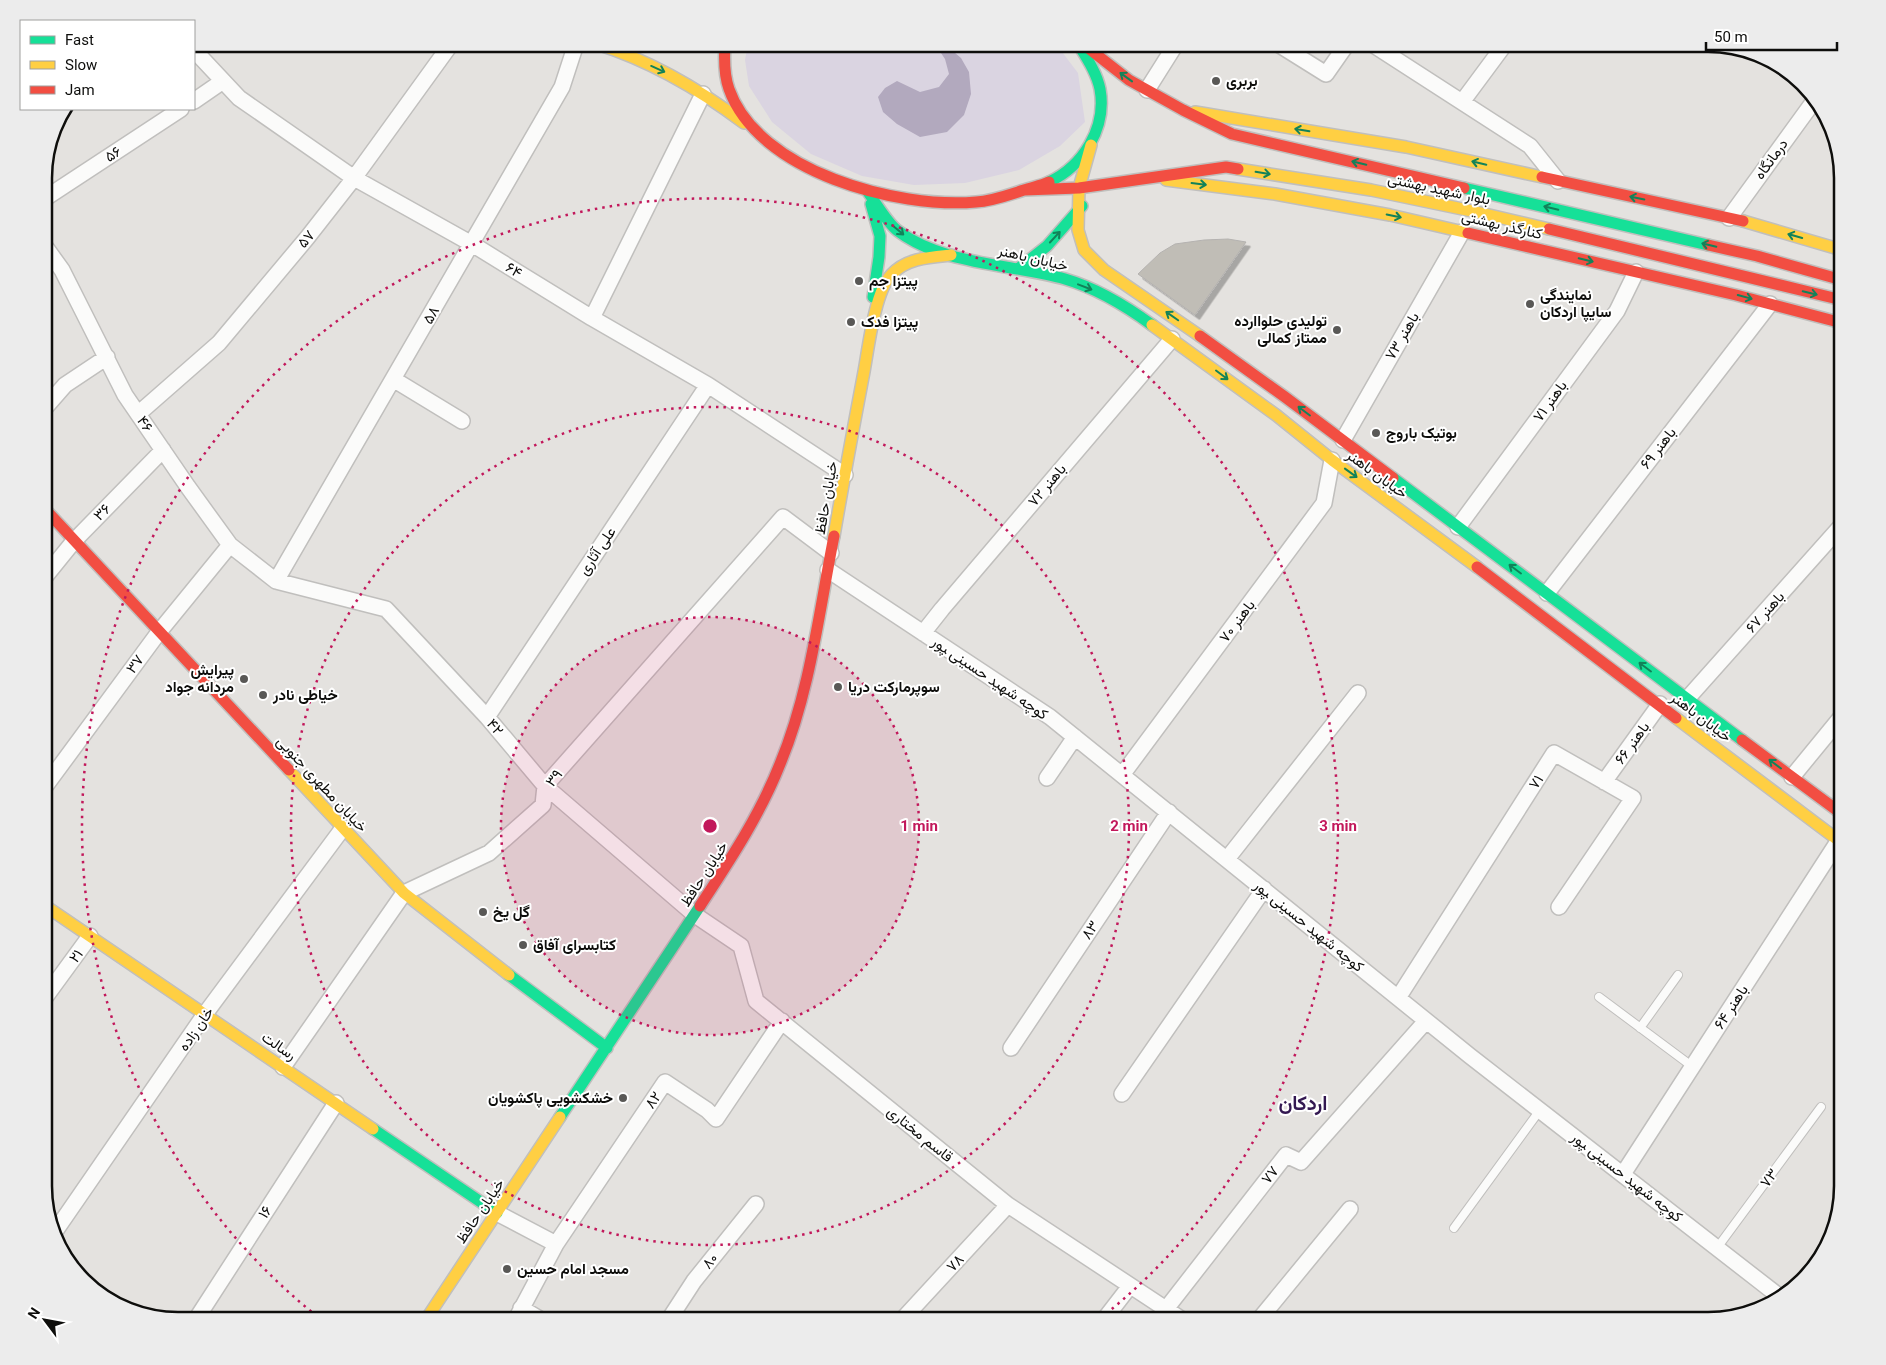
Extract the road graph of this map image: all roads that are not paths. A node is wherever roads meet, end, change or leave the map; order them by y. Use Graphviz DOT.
graph roads {
  1 [pos="1082,52"];
  2 [pos="1094,52"];
  3 [pos="1171,52"];
  4 [pos="1291,52"];
  5 [pos="1341,52"];
  6 [pos="1385,52"];
  7 [pos="1498,52"];
  8 [pos="197,53"];
  9 [pos="445,53"];
  10 [pos="573,53"];
  11 [pos="622,53"];
  12 [pos="725,53"];
  13 [pos="223,81"];
  14 [pos="1147,90"];
  15 [pos="702,94"];
  16 [pos="195,99"];
  17 [pos="1462,102"];
  18 [pos="1810,106"];
  19 [pos="179,110"];
  20 [pos="1183,110"];
  21 [pos="768,142"];
  22 [pos="1092,145"];
  23 [pos="354,178"];
  24 [pos="1151,178"];
  25 [pos="1558,181"];
  26 [pos="1114,183"];
  27 [pos="1079,188"];
  28 [pos="1024,190"];
  29 [pos="868,192"];
  30 [pos="53,193"];
  31 [pos="1079,209"];
  32 [pos="1728,218"];
  33 [pos="1462,232"];
  34 [pos="472,244"];
  35 [pos="1834,248"];
  36 [pos="950,255"];
  37 [pos="53,258"];
  38 [pos="1018,268"];
  39 [pos="1636,272"];
  40 [pos="1834,278"];
  41 [pos="1834,298"];
  42 [pos="1770,304"];
  43 [pos="592,318"];
  44 [pos="1834,321"];
  45 [pos="1172,339"];
  46 [pos="868,351"];
  47 [pos="107,357"];
  48 [pos="393,380"];
  49 [pos="708,385"];
  50 [pos="53,399"];
  51 [pos="138,414"];
  52 [pos="462,421"];
  53 [pos="1343,440"];
  54 [pos="163,450"];
  55 [pos="1332,460"];
  56 [pos="845,474"];
  57 [pos="53,518"];
  58 [pos="1458,527"];
  59 [pos="1834,534"];
  60 [pos="74,541"];
  61 [pos="230,545"];
  62 [pos="831,554"];
  63 [pos="53,567"];
  64 [pos="828,570"];
  65 [pos="276,581"];
  66 [pos="1547,593"];
  67 [pos="158,632"];
  68 [pos="923,633"];
  69 [pos="1358,693"];
  70 [pos="1688,699"];
  71 [pos="1660,704"];
  72 [pos="486,717"];
  73 [pos="1834,726"];
  74 [pos="1075,737"];
  75 [pos="1122,775"];
  76 [pos="53,776"];
  77 [pos="1792,776"];
  78 [pos="1046,778"];
  79 [pos="1604,782"];
  80 [pos="545,786"];
  81 [pos="1834,808"];
  82 [pos="1169,812"];
  83 [pos="343,828"];
  84 [pos="1834,837"];
  85 [pos="1834,853"];
  86 [pos="1227,859"];
  87 [pos="1264,889"];
  88 [pos="404,893"];
  89 [pos="1559,906"];
  90 [pos="53,911"];
  91 [pos="695,915"];
  92 [pos="90,936"];
  93 [pos="1678,975"];
  94 [pos="53,987"];
  95 [pos="1598,997"];
  96 [pos="1398,998"];
  97 [pos="205,1014"];
  98 [pos="782,1021"];
  99 [pos="1426,1021"];
  100 [pos="1640,1028"];
  101 [pos="608,1048"];
  102 [pos="1011,1048"];
  103 [pos="283,1067"];
  104 [pos="1692,1067"];
  105 [pos="1122,1094"];
  106 [pos="336,1103"];
  107 [pos="1821,1107"];
  108 [pos="1540,1110"];
  109 [pos="1623,1174"];
  110 [pos="756,1204"];
  111 [pos="1008,1205"];
  112 [pos="1350,1209"];
  113 [pos="497,1213"];
  114 [pos="59,1226"];
  115 [pos="1454,1228"];
  116 [pos="556,1244"];
  117 [pos="1717,1248"];
  118 [pos="1130,1286"];
  119 [pos="1775,1293"];
  120 [pos="1166,1309"];
  121 [pos="200,1312"];
  122 [pos="431,1312"];
  123 [pos="519,1312"];
  124 [pos="674,1312"];
  125 [pos="910,1312"];
  126 [pos="1110,1312"];
  127 [pos="1170,1312"];
  128 [pos="1265,1312"];
  1 -- 22 [label="main road, خیابان باهنر"];
  14 -- 2 [label="main road, بلوار شهید بهشتی, one-way"];
  3 -- 14 [label="street"];
  4 -- 5 [label="street"];
  6 -- 17 [label="street"];
  7 -- 17 [label="street"];
  8 -- 13 [label="street, ۶۴"];
  9 -- 23 [label="street, ۵۷"];
  10 -- 34 [label="street, ۵۸"];
  11 -- 15 [label="main road, one-way"];
  12 -- 21 [label="main road"];
  13 -- 16 [label="street"];
  13 -- 23 [label="street, ۶۴"];
  14 -- 20 [label="main road, بلوار شهید بهشتی"];
  15 -- 21 [label="main road"];
  15 -- 43 [label="street"];
  17 -- 25 [label="street"];
  18 -- 32 [label="street, درمانگاه"];
  19 -- 30 [label="street, ۵۶"];
  25 -- 20 [label="main road, one-way"];
  40 -- 20 [label="main road, بلوار شهید بهشتی, one-way"];
  21 -- 29 [label="main road"];
  22 -- 27 [label="main road, خیابان باهنر"];
  22 -- 28 [label="main road"];
  23 -- 34 [label="street, ۶۴"];
  23 -- 51 [label="street, ۵۷"];
  24 -- 26 [label="main road, بلوار شهید بهشتی"];
  24 -- 33 [label="main road, کنارگذر بهشتی, one-way"];
  24 -- 41 [label="main road, بلوار شهید بهشتی, one-way"];
  32 -- 25 [label="main road, one-way"];
  26 -- 27 [label="main road, بلوار شهید بهشتی"];
  26 -- 31 [label="main road"];
  27 -- 28 [label="main road, بلوار شهید بهشتی"];
  27 -- 31 [label="main road, خیابان باهنر"];
  28 -- 29 [label="main road"];
  29 -- 36 [label="main road, خیابان باهنر, one-way"];
  29 -- 46 [label="main road, خیابان حافظ"];
  38 -- 31 [label="main road, one-way"];
  53 -- 31 [label="main road, خیابان باهنر, one-way"];
  35 -- 32 [label="main road, one-way"];
  33 -- 39 [label="main road, کنارگذر بهشتی, one-way"];
  33 -- 53 [label="street, باهنر ۷۳"];
  34 -- 43 [label="street, ۶۴"];
  34 -- 48 [label="street, ۵۸"];
  36 -- 38 [label="main road, خیابان باهنر"];
  36 -- 46 [label="main road, خیابان حافظ"];
  37 -- 47 [label="street, ۴۶"];
  38 -- 45 [label="main road, خیابان باهنر, one-way"];
  39 -- 42 [label="main road, کنارگذر بهشتی, one-way"];
  39 -- 58 [label="street, باهنر ۷۱"];
  42 -- 44 [label="main road, کنارگذر بهشتی"];
  42 -- 66 [label="street, باهنر ۶۹"];
  43 -- 49 [label="street, ۶۴"];
  45 -- 55 [label="main road, خیابان باهنر, one-way"];
  45 -- 68 [label="street, باهنر ۷۲"];
  46 -- 56 [label="main road, خیابان حافظ"];
  47 -- 50 [label="street"];
  47 -- 51 [label="street, ۴۶"];
  48 -- 52 [label="street"];
  48 -- 65 [label="street, ۵۸"];
  49 -- 56 [label="street, ۶۴"];
  49 -- 72 [label="street, علی آثاری"];
  51 -- 54 [label="street, ۴۶"];
  53 -- 55 [label="main road"];
  53 -- 58 [label="main road, خیابان باهنر"];
  54 -- 60 [label="street, ۳۶"];
  54 -- 61 [label="street, ۴۶"];
  55 -- 71 [label="main road, خیابان باهنر, one-way"];
  55 -- 75 [label="street, باهنر ۷۰"];
  56 -- 62 [label="main road, خیابان حافظ"];
  57 -- 60 [label="main road, خیابان مطهری جنوبی"];
  66 -- 58 [label="main road, خیابان باهنر, one-way"];
  59 -- 70 [label="street, باهنر ۶۷"];
  60 -- 63 [label="street, ۳۶"];
  60 -- 67 [label="main road, خیابان مطهری جنوبی"];
  61 -- 65 [label="street, ۴۶"];
  61 -- 67 [label="street, ۳۷"];
  62 -- 64 [label="main road, خیابان حافظ"];
  62 -- 80 [label="street, ۳۹"];
  64 -- 68 [label="street, کوچه شهید حسینی ‍پور"];
  64 -- 91 [label="main road, خیابان حافظ"];
  65 -- 72 [label="street, ۴۲"];
  70 -- 66 [label="main road, خیابان باهنر, one-way"];
  67 -- 76 [label="street, ۳۷"];
  67 -- 83 [label="main road, خیابان مطهری جنوبی"];
  68 -- 74 [label="street, کوچه شهید حسینی ‍پور"];
  69 -- 86 [label="street"];
  77 -- 70 [label="main road, خیابان باهنر, one-way"];
  71 -- 79 [label="street, باهنر ۶۶"];
  71 -- 84 [label="main road, خیابان باهنر"];
  72 -- 80 [label="street, ۴۲"];
  73 -- 77 [label="street"];
  74 -- 75 [label="street, کوچه شهید حسینی ‍پور"];
  74 -- 78 [label="street"];
  75 -- 82 [label="street, کوچه شهید حسینی ‍پور"];
  77 -- 81 [label="main road, خیابان باهنر"];
  79 -- 89 [label="street, ۷۱"];
  79 -- 96 [label="street, ۷۱"];
  80 -- 88 [label="street, ۳۹"];
  80 -- 91 [label="street, ۴۲"];
  82 -- 86 [label="street, کوچه شهید حسینی ‍پور"];
  82 -- 102 [label="street, ۸۳"];
  83 -- 88 [label="main road, خیابان مطهری جنوبی"];
  83 -- 97 [label="street, خان زاده"];
  85 -- 104 [label="street, باهنر ۶۴"];
  86 -- 87 [label="street, کوچه شهید حسینی ‍پور"];
  87 -- 96 [label="street, کوچه شهید حسینی ‍پور"];
  87 -- 105 [label="street"];
  88 -- 101 [label="main road, خیابان مطهری جنوبی"];
  88 -- 103 [label="street, ۳۹"];
  90 -- 92 [label="main road, رسالت"];
  91 -- 98 [label="street, قاسم مختاری"];
  91 -- 101 [label="main road, خیابان حافظ"];
  92 -- 94 [label="street, ۲۱"];
  92 -- 97 [label="main road, رسالت"];
  93 -- 100 [label="lane"];
  95 -- 100 [label="lane"];
  96 -- 99 [label="street, کوچه شهید حسینی ‍پور"];
  97 -- 103 [label="main road, رسالت"];
  97 -- 114 [label="street, خان زاده"];
  98 -- 111 [label="street, قاسم مختاری"];
  98 -- 116 [label="street, ۸۲"];
  99 -- 108 [label="street, کوچه شهید حسینی ‍پور"];
  99 -- 120 [label="street, ۷۷"];
  100 -- 104 [label="lane"];
  101 -- 113 [label="main road, خیابان حافظ"];
  103 -- 106 [label="main road, رسالت"];
  104 -- 109 [label="street, باهنر ۶۴"];
  106 -- 113 [label="main road, رسالت"];
  106 -- 121 [label="street, ۱۶"];
  107 -- 117 [label="lane, ۷۳"];
  108 -- 109 [label="street, کوچه شهید حسینی ‍پور"];
  108 -- 115 [label="lane"];
  109 -- 117 [label="street, کوچه شهید حسینی ‍پور"];
  110 -- 124 [label="street, ۸۰"];
  111 -- 118 [label="street, قاسم مختاری"];
  111 -- 125 [label="street, ۷۸"];
  112 -- 128 [label="street"];
  113 -- 116 [label="street"];
  113 -- 122 [label="main road, خیابان حافظ"];
  116 -- 123 [label="street"];
  117 -- 119 [label="street, کوچه شهید حسینی ‍پور"];
  118 -- 120 [label="street, قاسم مختاری"];
  118 -- 126 [label="street"];
  120 -- 127 [label="street, قاسم مختاری"];
}
